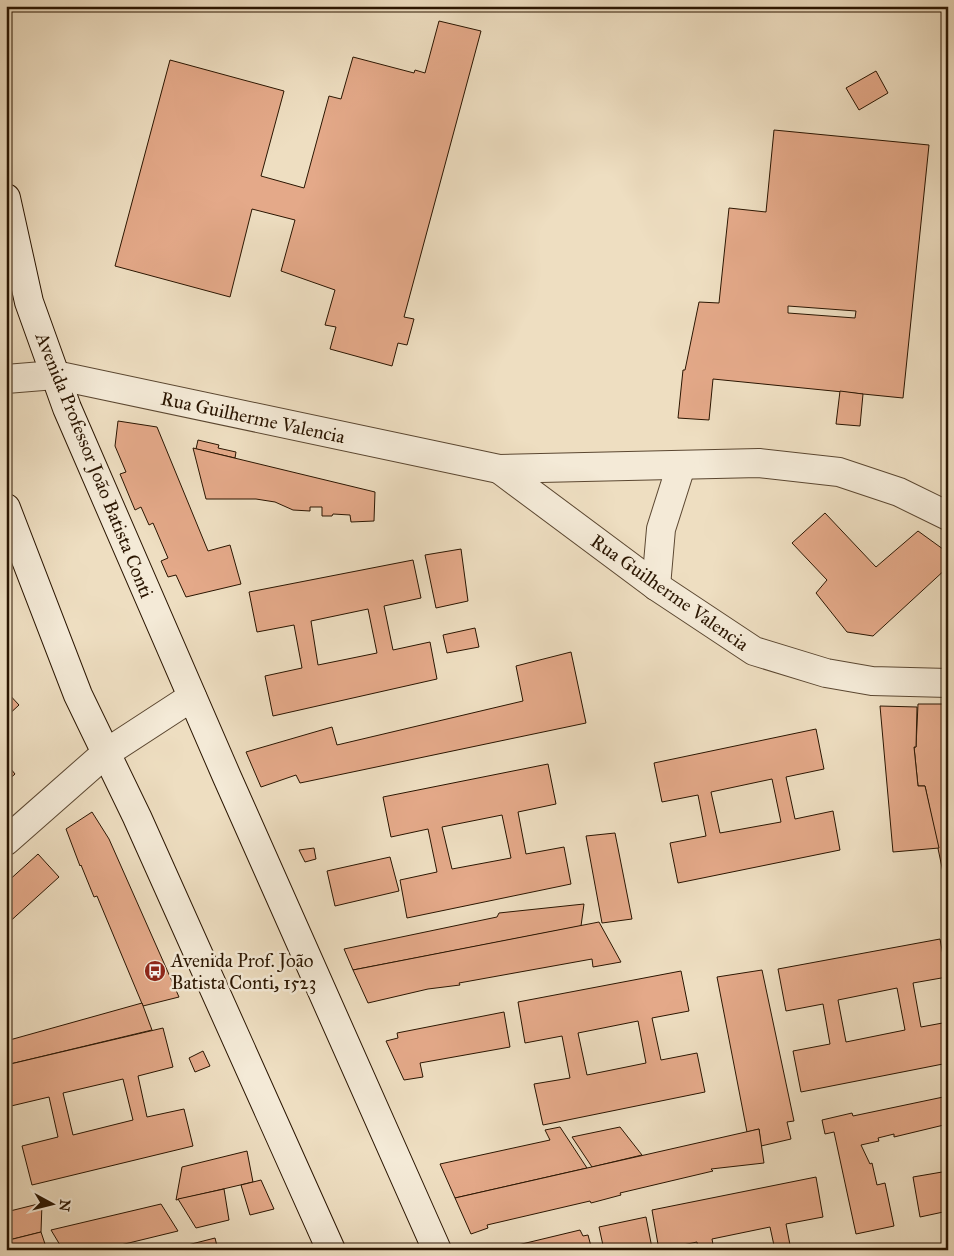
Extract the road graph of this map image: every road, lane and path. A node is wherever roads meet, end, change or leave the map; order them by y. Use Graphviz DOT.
graph roads {
  1 [pos="6,198"];
  2 [pos="55,375"];
  3 [pos="6,379"];
  4 [pos="681,466"];
  5 [pos="499,469"];
  6 [pos="6,508"];
  7 [pos="948,516"];
  8 [pos="656,586"];
  9 [pos="948,683"];
  10 [pos="192,697"];
  11 [pos="106,753"];
  12 [pos="6,841"];
  13 [pos="331,1250"];
  14 [pos="437,1250"];
  1 -- 2 [label="main road, Avenida Professor João Batista Conti"];
  2 -- 3 [label="main road, Rua Guilherme Valencia"];
  2 -- 5 [label="main road, Rua Guilherme Valencia"];
  2 -- 10 [label="main road, Avenida Professor João Batista Conti"];
  4 -- 5 [label="main road, Rua Guilherme Valencia"];
  4 -- 7 [label="main road, Rua Guilherme Valencia"];
  4 -- 8 [label="main road"];
  5 -- 8 [label="main road, Rua Guilherme Valencia"];
  6 -- 11 [label="main road"];
  8 -- 9 [label="main road, Rua Guilherme Valencia"];
  10 -- 11 [label="main road"];
  10 -- 14 [label="main road, Avenida Professor João Batista Conti"];
  11 -- 12 [label="main road"];
  11 -- 13 [label="main road"];
}
